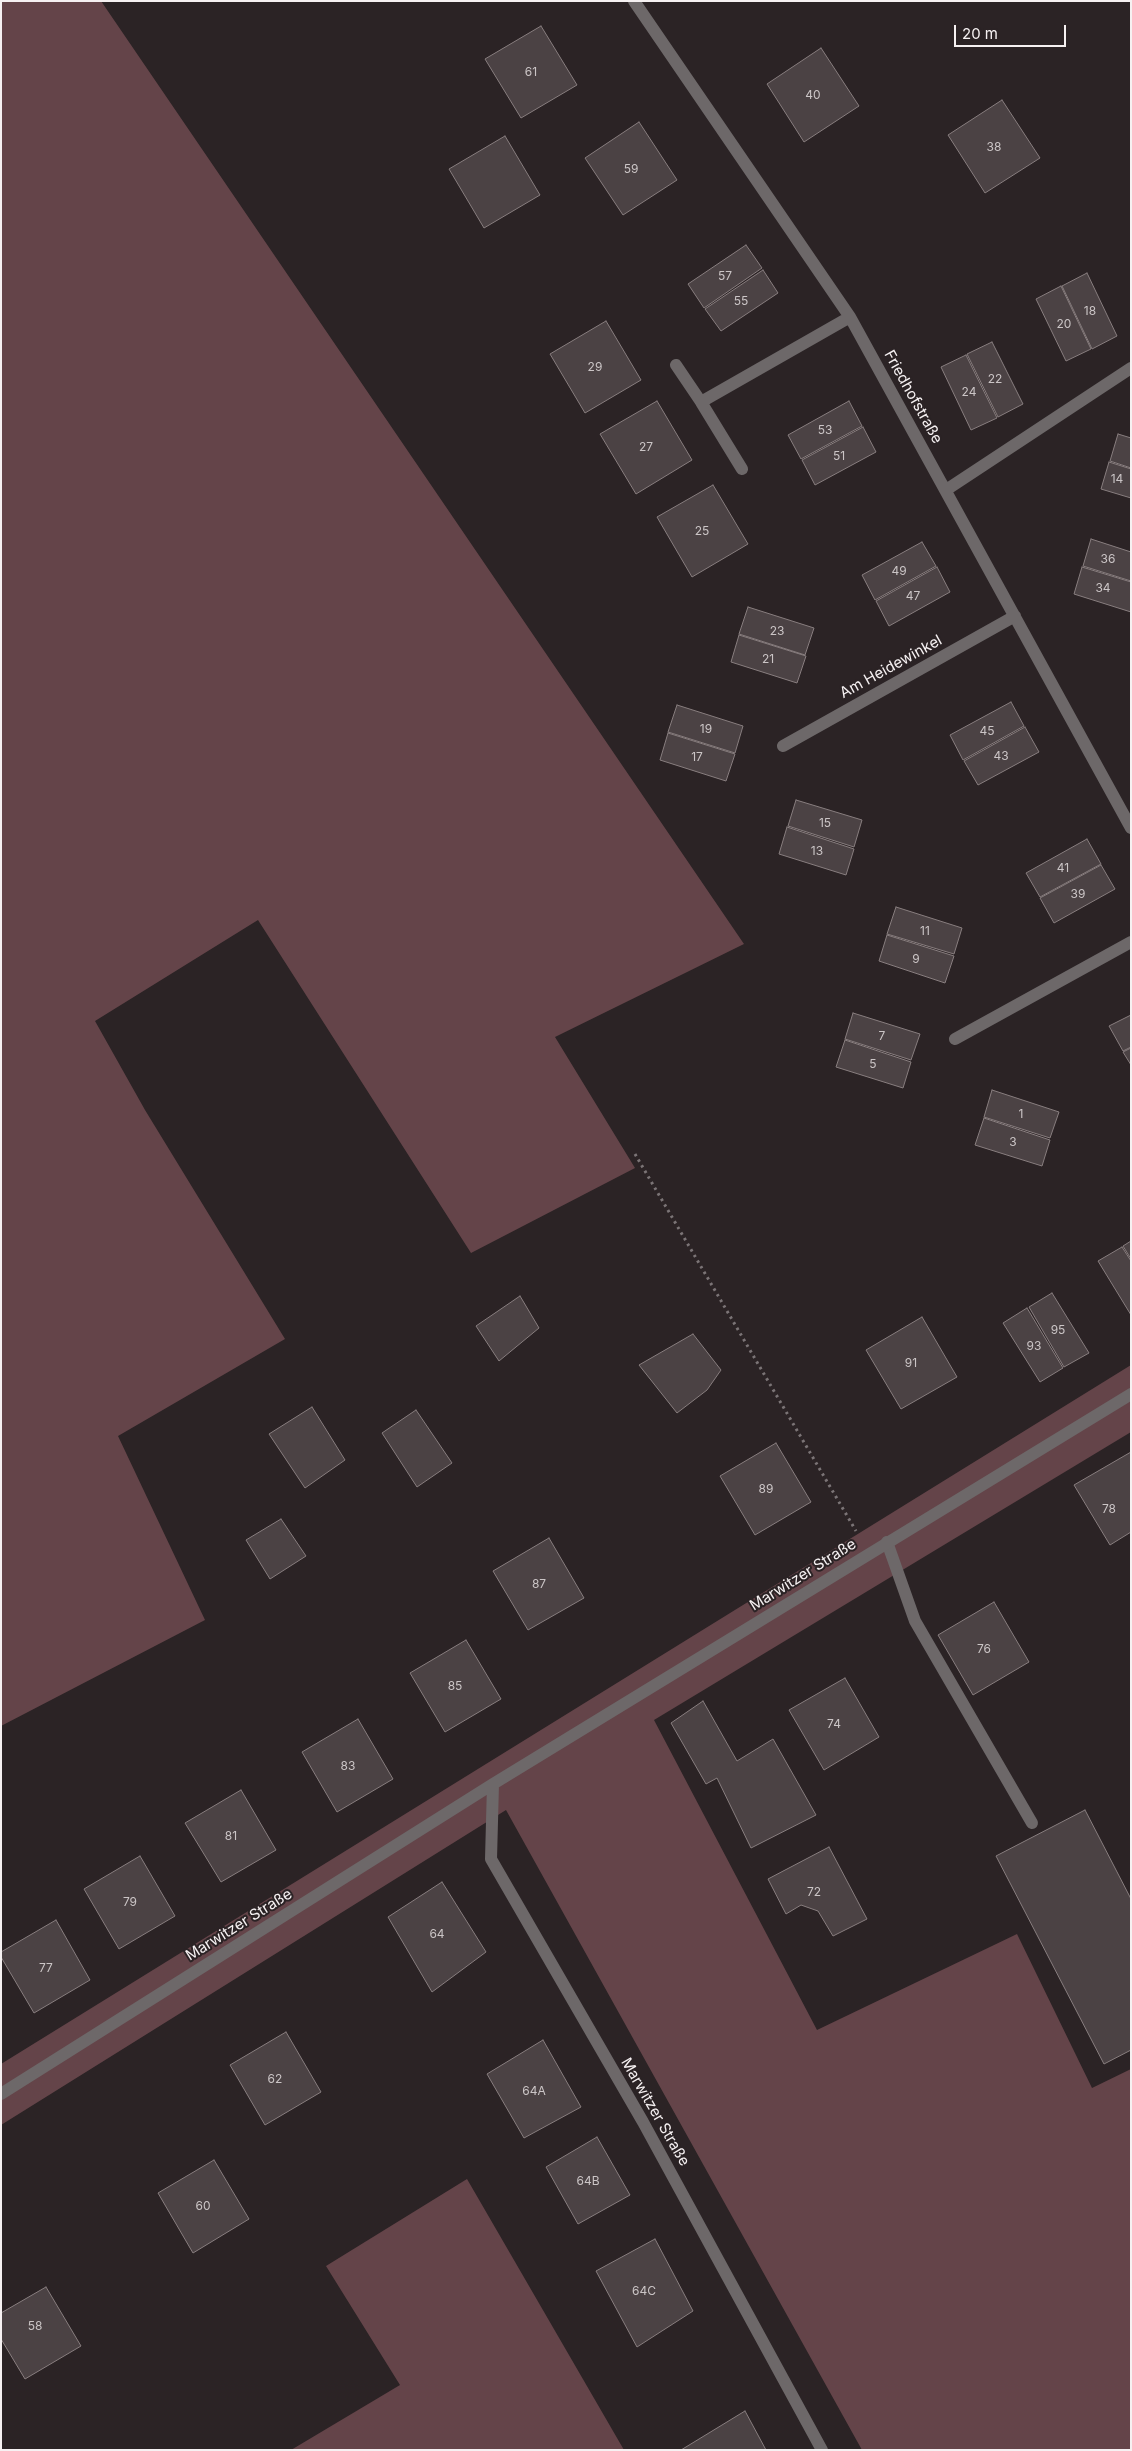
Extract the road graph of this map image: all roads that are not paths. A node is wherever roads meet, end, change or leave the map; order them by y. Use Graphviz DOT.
graph roads {
  1 [pos="634,1"];
  2 [pos="850,317"];
  3 [pos="676,365"];
  4 [pos="1131,368"];
  5 [pos="701,402"];
  6 [pos="742,469"];
  7 [pos="946,490"];
  8 [pos="1015,616"];
  9 [pos="783,746"];
  10 [pos="1131,828"];
  11 [pos="1131,942"];
  12 [pos="955,1039"];
  13 [pos="1131,1394"];
  14 [pos="886,1542"];
  15 [pos="494,1784"];
  16 [pos="1032,1823"];
  17 [pos="1,2094"];
  18 [pos="822,2450"];
  1 -- 2 [label="street, Friedhofstraße"];
  2 -- 5 [label="street"];
  2 -- 7 [label="street, Friedhofstraße"];
  3 -- 5 [label="street"];
  4 -- 7 [label="street"];
  5 -- 6 [label="street"];
  7 -- 8 [label="street, Friedhofstraße"];
  8 -- 9 [label="street, Am Heidewinkel"];
  8 -- 10 [label="street, Friedhofstraße"];
  11 -- 12 [label="street"];
  13 -- 14 [label="street, Marwitzer Straße"];
  14 -- 15 [label="street, Marwitzer Straße"];
  14 -- 16 [label="street"];
  15 -- 17 [label="street, Marwitzer Straße"];
  15 -- 18 [label="street, Marwitzer Straße"];
}
